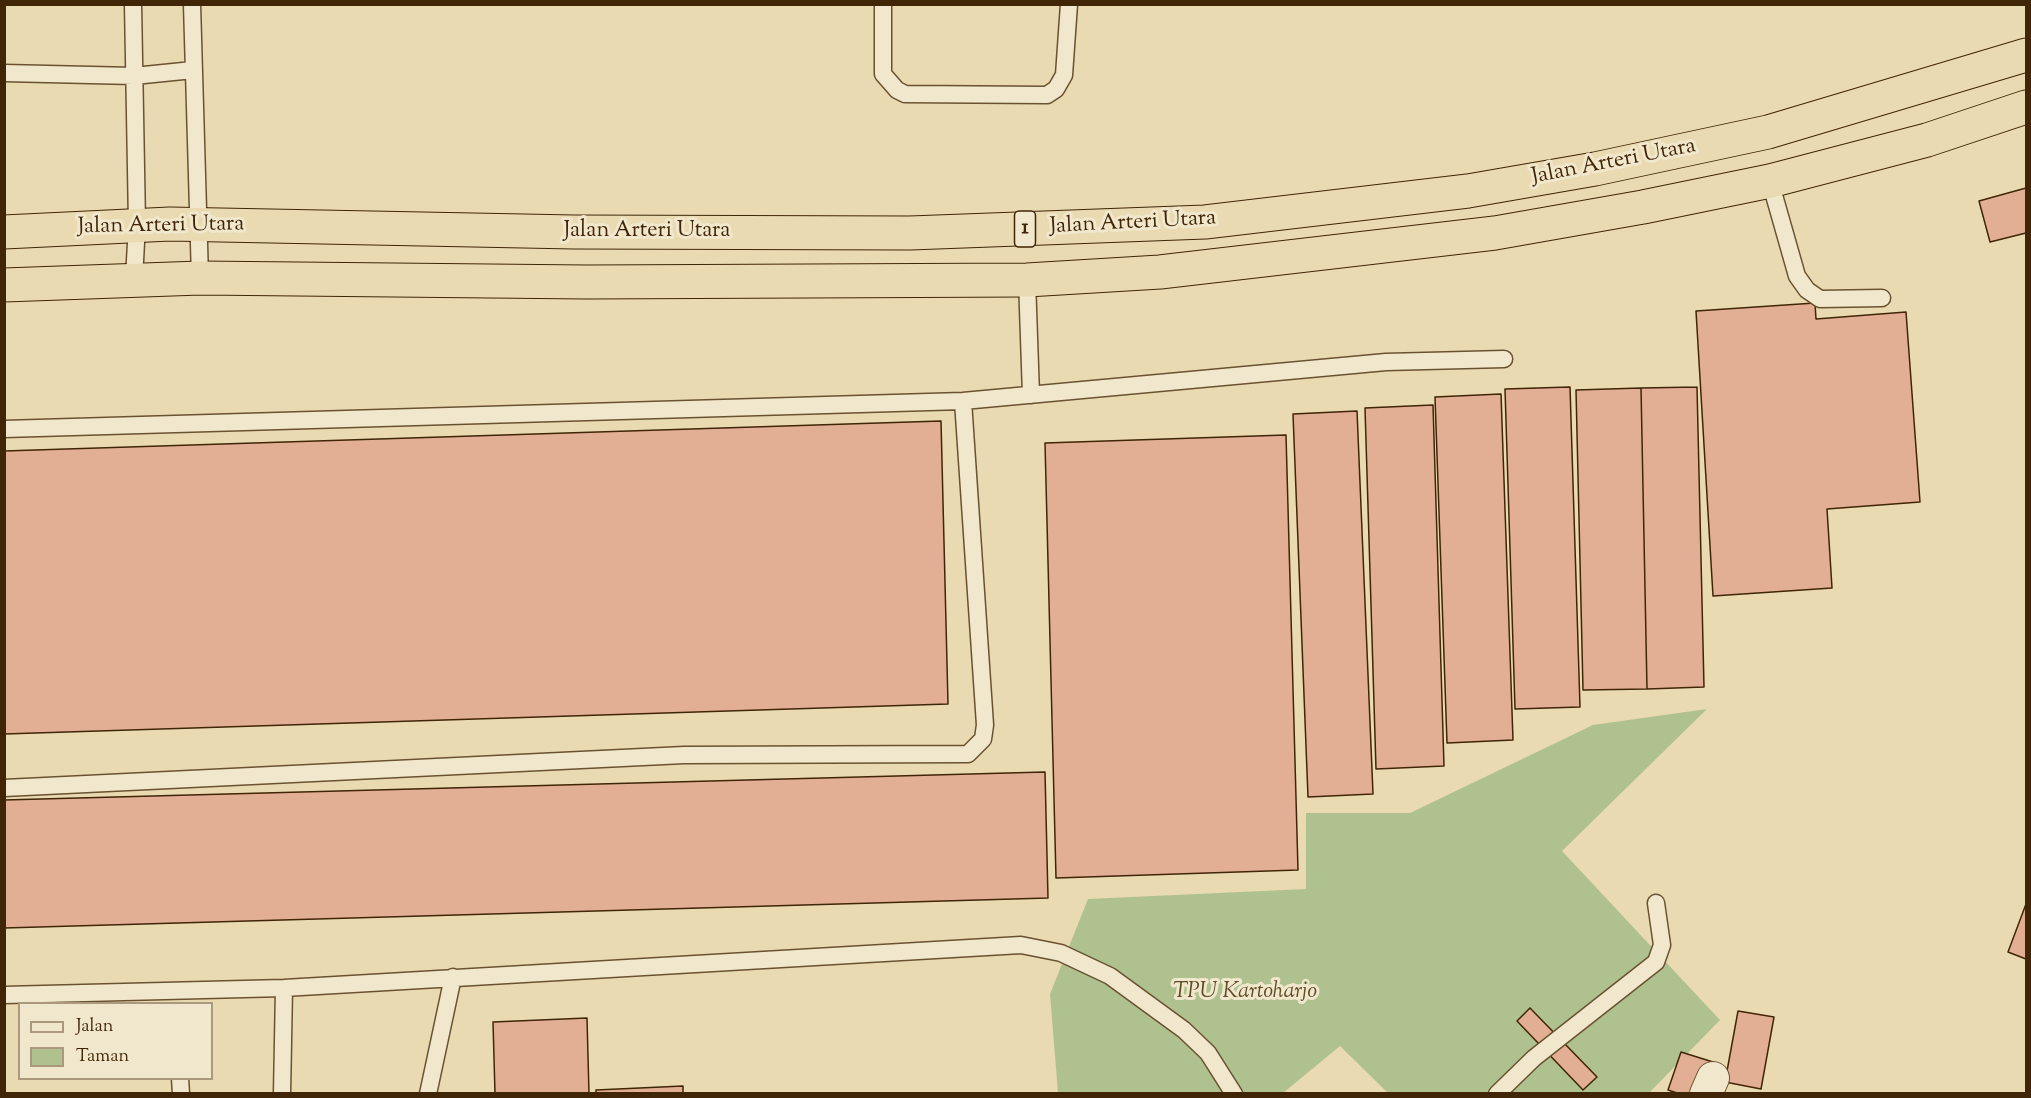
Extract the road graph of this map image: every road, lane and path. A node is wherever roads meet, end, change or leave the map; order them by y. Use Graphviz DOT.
graph roads {
  1 [pos="133,4"];
  2 [pos="192,4"];
  3 [pos="883,4"];
  4 [pos="1069,4"];
  5 [pos="2026,55"];
  6 [pos="193,70"];
  7 [pos="4,73"];
  8 [pos="134,76"];
  9 [pos="2026,107"];
  10 [pos="1770,181"];
  11 [pos="137,224"];
  12 [pos="200,225"];
  13 [pos="4,232"];
  14 [pos="201,278"];
  15 [pos="134,279"];
  16 [pos="4,285"];
  17 [pos="1027,294"];
  18 [pos="1882,298"];
  19 [pos="1504,359"];
  20 [pos="1031,395"];
  21 [pos="963,401"];
  22 [pos="4,429"];
  23 [pos="4,788"];
  24 [pos="1656,903"];
  25 [pos="453,977"];
  26 [pos="284,988"];
  27 [pos="4,994"];
  28 [pos="176,997"];
  29 [pos="282,1094"];
  30 [pos="428,1094"];
  31 [pos="1234,1094"];
  32 [pos="1497,1094"];
  1 -- 8 [label="lane"];
  2 -- 6 [label="lane"];
  3 -- 4 [label="lane"];
  5 -- 12 [label="highway, Jalan Arteri Utara / 1"];
  6 -- 8 [label="lane"];
  6 -- 12 [label="lane"];
  7 -- 8 [label="lane"];
  8 -- 11 [label="lane"];
  9 -- 10 [label="highway, Jalan Arteri Utara / 1"];
  10 -- 17 [label="highway, Jalan Arteri Utara / 1"];
  10 -- 18 [label="lane"];
  11 -- 12 [label="highway, Jalan Arteri Utara / 1"];
  11 -- 13 [label="highway, Jalan Arteri Utara / 1"];
  11 -- 15 [label="lane"];
  12 -- 14 [label="lane"];
  14 -- 15 [label="highway, Jalan Arteri Utara / 1"];
  14 -- 17 [label="highway, Jalan Arteri Utara / 1"];
  15 -- 16 [label="highway, Jalan Arteri Utara / 1"];
  17 -- 20 [label="lane"];
  19 -- 20 [label="lane"];
  20 -- 21 [label="lane"];
  21 -- 22 [label="lane"];
  21 -- 23 [label="lane"];
  24 -- 32 [label="lane"];
  25 -- 26 [label="lane"];
  25 -- 30 [label="lane"];
  25 -- 31 [label="lane"];
  26 -- 28 [label="lane"];
  26 -- 29 [label="lane"];
  27 -- 28 [label="lane"];
}
